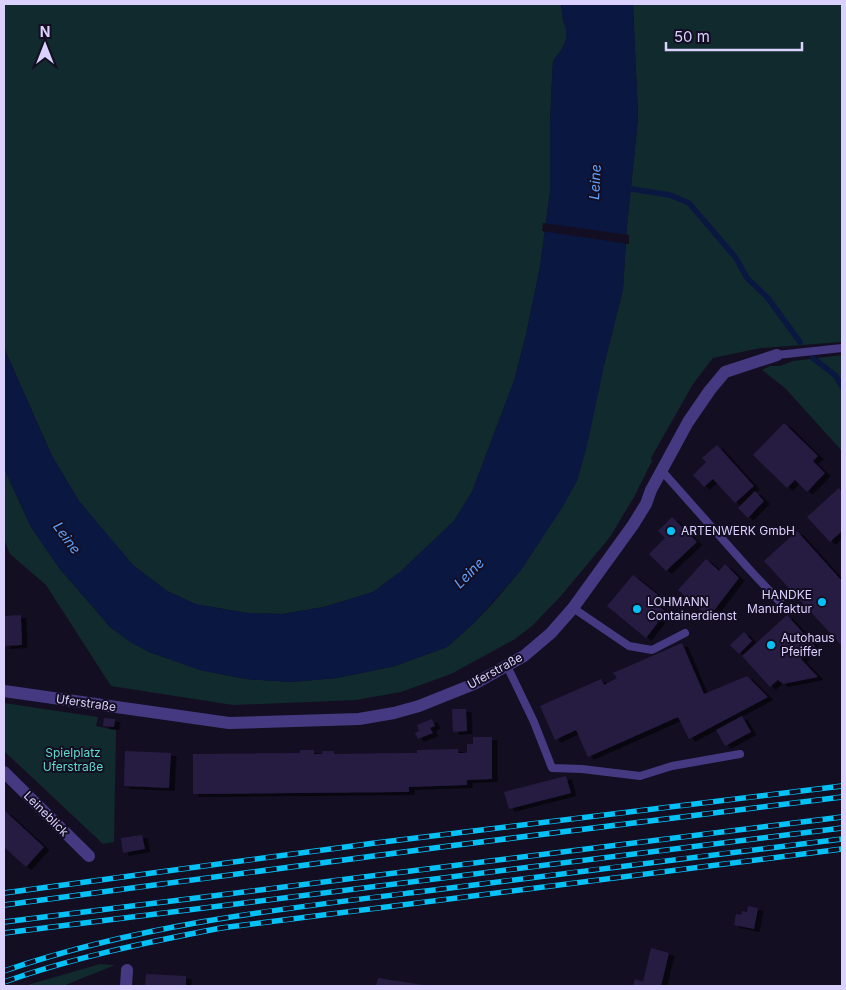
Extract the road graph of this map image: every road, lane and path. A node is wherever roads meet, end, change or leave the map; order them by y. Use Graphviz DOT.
graph roads {
  1 [pos="842,348"];
  2 [pos="777,355"];
  3 [pos="662,470"];
  4 [pos="780,602"];
  5 [pos="573,608"];
  6 [pos="685,633"];
  7 [pos="507,666"];
  8 [pos="4,691"];
  9 [pos="740,754"];
  10 [pos="4,772"];
  11 [pos="88,856"];
  12 [pos="127,970"];
  13 [pos="126,986"];
  1 -- 2 [label="lane, Uferstraße"];
  2 -- 3 [label="street, Uferstraße"];
  3 -- 4 [label="lane"];
  3 -- 5 [label="street, Uferstraße"];
  5 -- 6 [label="lane"];
  5 -- 7 [label="street, Uferstraße"];
  7 -- 8 [label="street, Uferstraße"];
  7 -- 9 [label="lane"];
  10 -- 11 [label="street, Leineblick"];
  12 -- 13 [label="street"];
}
